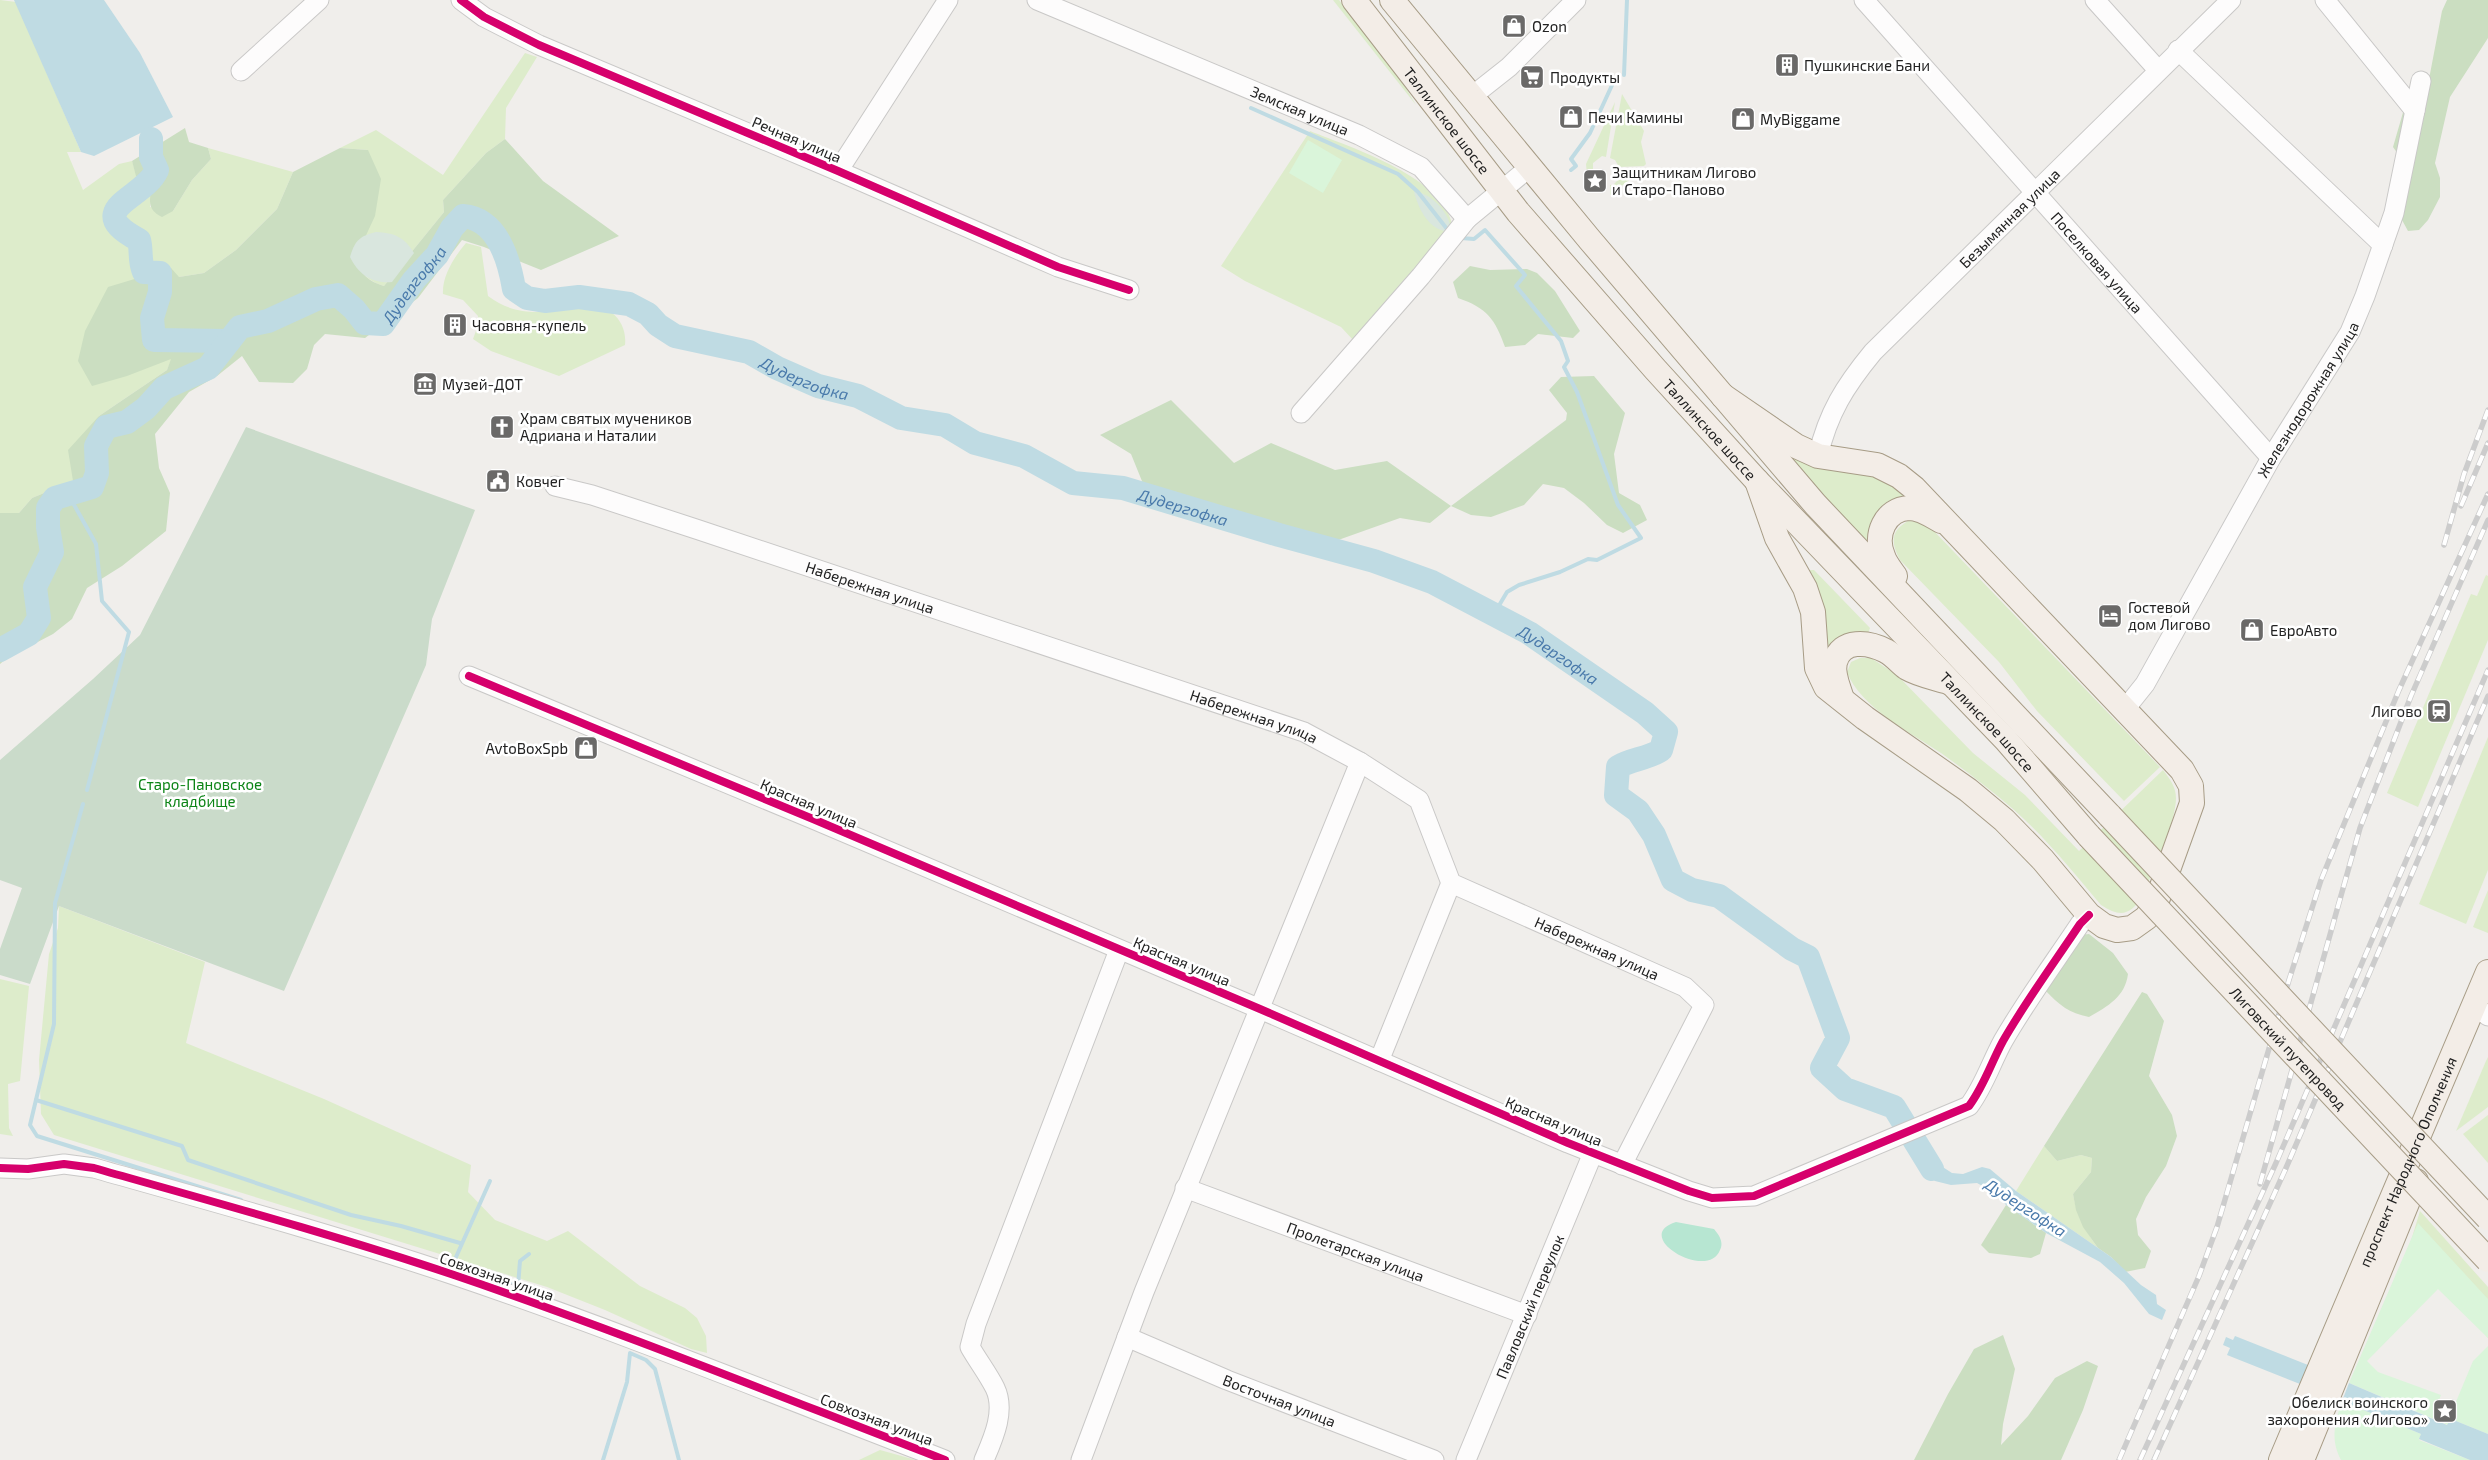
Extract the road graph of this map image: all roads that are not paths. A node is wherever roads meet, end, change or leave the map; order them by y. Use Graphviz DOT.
graph roads {
  1 [pos="319,0"];
  2 [pos="462,0"];
  3 [pos="948,0"];
  4 [pos="1037,0"];
  5 [pos="1354,0"];
  6 [pos="1392,0"];
  7 [pos="1576,0"];
  8 [pos="1864,0"];
  9 [pos="2095,0"];
  10 [pos="2231,0"];
  11 [pos="2325,0"];
  12 [pos="2178,50"];
  13 [pos="2158,70"];
  14 [pos="241,71"];
  15 [pos="2421,80"];
  16 [pos="1471,97"];
  17 [pos="2415,111"];
  18 [pos="1530,167"];
  19 [pos="838,171"];
  20 [pos="1501,191"];
  21 [pos="2036,191"];
  22 [pos="1467,219"];
  23 [pos="2383,245"];
  24 [pos="1129,290"];
  25 [pos="1723,396"];
  26 [pos="1301,413"];
  27 [pos="1818,456"];
  28 [pos="2271,458"];
  29 [pos="1757,481"];
  30 [pos="555,486"];
  31 [pos="1951,527"];
  32 [pos="1919,613"];
  33 [pos="469,676"];
  34 [pos="1952,683"];
  35 [pos="1842,700"];
  36 [pos="2131,703"];
  37 [pos="1360,762"];
  38 [pos="2110,816"];
  39 [pos="2089,836"];
  40 [pos="1451,883"];
  41 [pos="2089,915"];
  42 [pos="1119,950"];
  43 [pos="2488,972"];
  44 [pos="1260,1009"];
  45 [pos="2484,1013"];
  46 [pos="1379,1061"];
  47 [pos="1593,1153"];
  48 [pos="1622,1165"];
  49 [pos="0,1168"];
  50 [pos="1186,1188"];
  51 [pos="2488,1218"];
  52 [pos="2488,1260"];
  53 [pos="1526,1314"];
  54 [pos="1127,1338"];
  55 [pos="944,1460"];
  56 [pos="984,1460"];
  57 [pos="1081,1460"];
  58 [pos="1434,1460"];
  59 [pos="1466,1460"];
  60 [pos="2287,1460"];
  1 -- 14 [label="street"];
  2 -- 19 [label="street, Речная улица"];
  3 -- 19 [label="street"];
  4 -- 22 [label="street, Земская улица"];
  5 -- 20 [label="main road, Таллинское шоссе"];
  6 -- 16 [label="main road, Таллинское шоссе"];
  7 -- 16 [label="street"];
  8 -- 21 [label="street, Поселковая улица"];
  9 -- 13 [label="street"];
  10 -- 12 [label="street, Безымянная улица"];
  11 -- 17 [label="street"];
  12 -- 13 [label="street, Безымянная улица"];
  12 -- 23 [label="street"];
  13 -- 21 [label="street, Безымянная улица"];
  15 -- 17 [label="street, Железнодорожная улица"];
  16 -- 18 [label="main road, Таллинское шоссе"];
  17 -- 23 [label="street, Железнодорожная улица"];
  18 -- 20 [label="street"];
  18 -- 25 [label="main road, Таллинское шоссе"];
  19 -- 24 [label="street, Речная улица"];
  20 -- 22 [label="street"];
  20 -- 29 [label="main road, Таллинское шоссе"];
  21 -- 27 [label="street, Безымянная улица"];
  21 -- 28 [label="street, Поселковая улица"];
  22 -- 26 [label="street"];
  23 -- 28 [label="street, Железнодорожная улица"];
  25 -- 27 [label="main road"];
  25 -- 32 [label="main road, Таллинское шоссе"];
  27 -- 31 [label="main road"];
  28 -- 36 [label="street, Железнодорожная улица"];
  29 -- 34 [label="main road, Таллинское шоссе"];
  29 -- 35 [label="main road"];
  30 -- 37 [label="street, Набережная улица"];
  31 -- 32 [label="main road"];
  31 -- 36 [label="main road"];
  32 -- 38 [label="main road, Таллинское шоссе"];
  33 -- 42 [label="street, Красная улица"];
  34 -- 35 [label="main road"];
  34 -- 39 [label="main road, Таллинское шоссе"];
  35 -- 41 [label="main road"];
  36 -- 41 [label="main road"];
  37 -- 40 [label="street, Набережная улица"];
  37 -- 44 [label="street"];
  38 -- 51 [label="main road, Лиговский путепровод, bridge"];
  39 -- 52 [label="main road, Лиговский путепровод, bridge"];
  40 -- 46 [label="street"];
  40 -- 48 [label="street, Набережная улица"];
  41 -- 48 [label="street, Красная улица"];
  42 -- 44 [label="street, Красная улица"];
  42 -- 56 [label="street"];
  43 -- 45 [label="main road, проспект Народного Ополчения"];
  44 -- 46 [label="street, Красная улица"];
  44 -- 50 [label="street"];
  45 -- 60 [label="main road, проспект Народного Ополчения"];
  46 -- 47 [label="street, Красная улица"];
  47 -- 48 [label="street, Красная улица"];
  47 -- 53 [label="street, Павловский переулок"];
  49 -- 55 [label="street, Совхозная улица"];
  50 -- 53 [label="street, Пролетарская улица"];
  50 -- 54 [label="street"];
  53 -- 59 [label="street, Павловский переулок"];
  54 -- 57 [label="street"];
  54 -- 58 [label="street, Восточная улица"];
}
